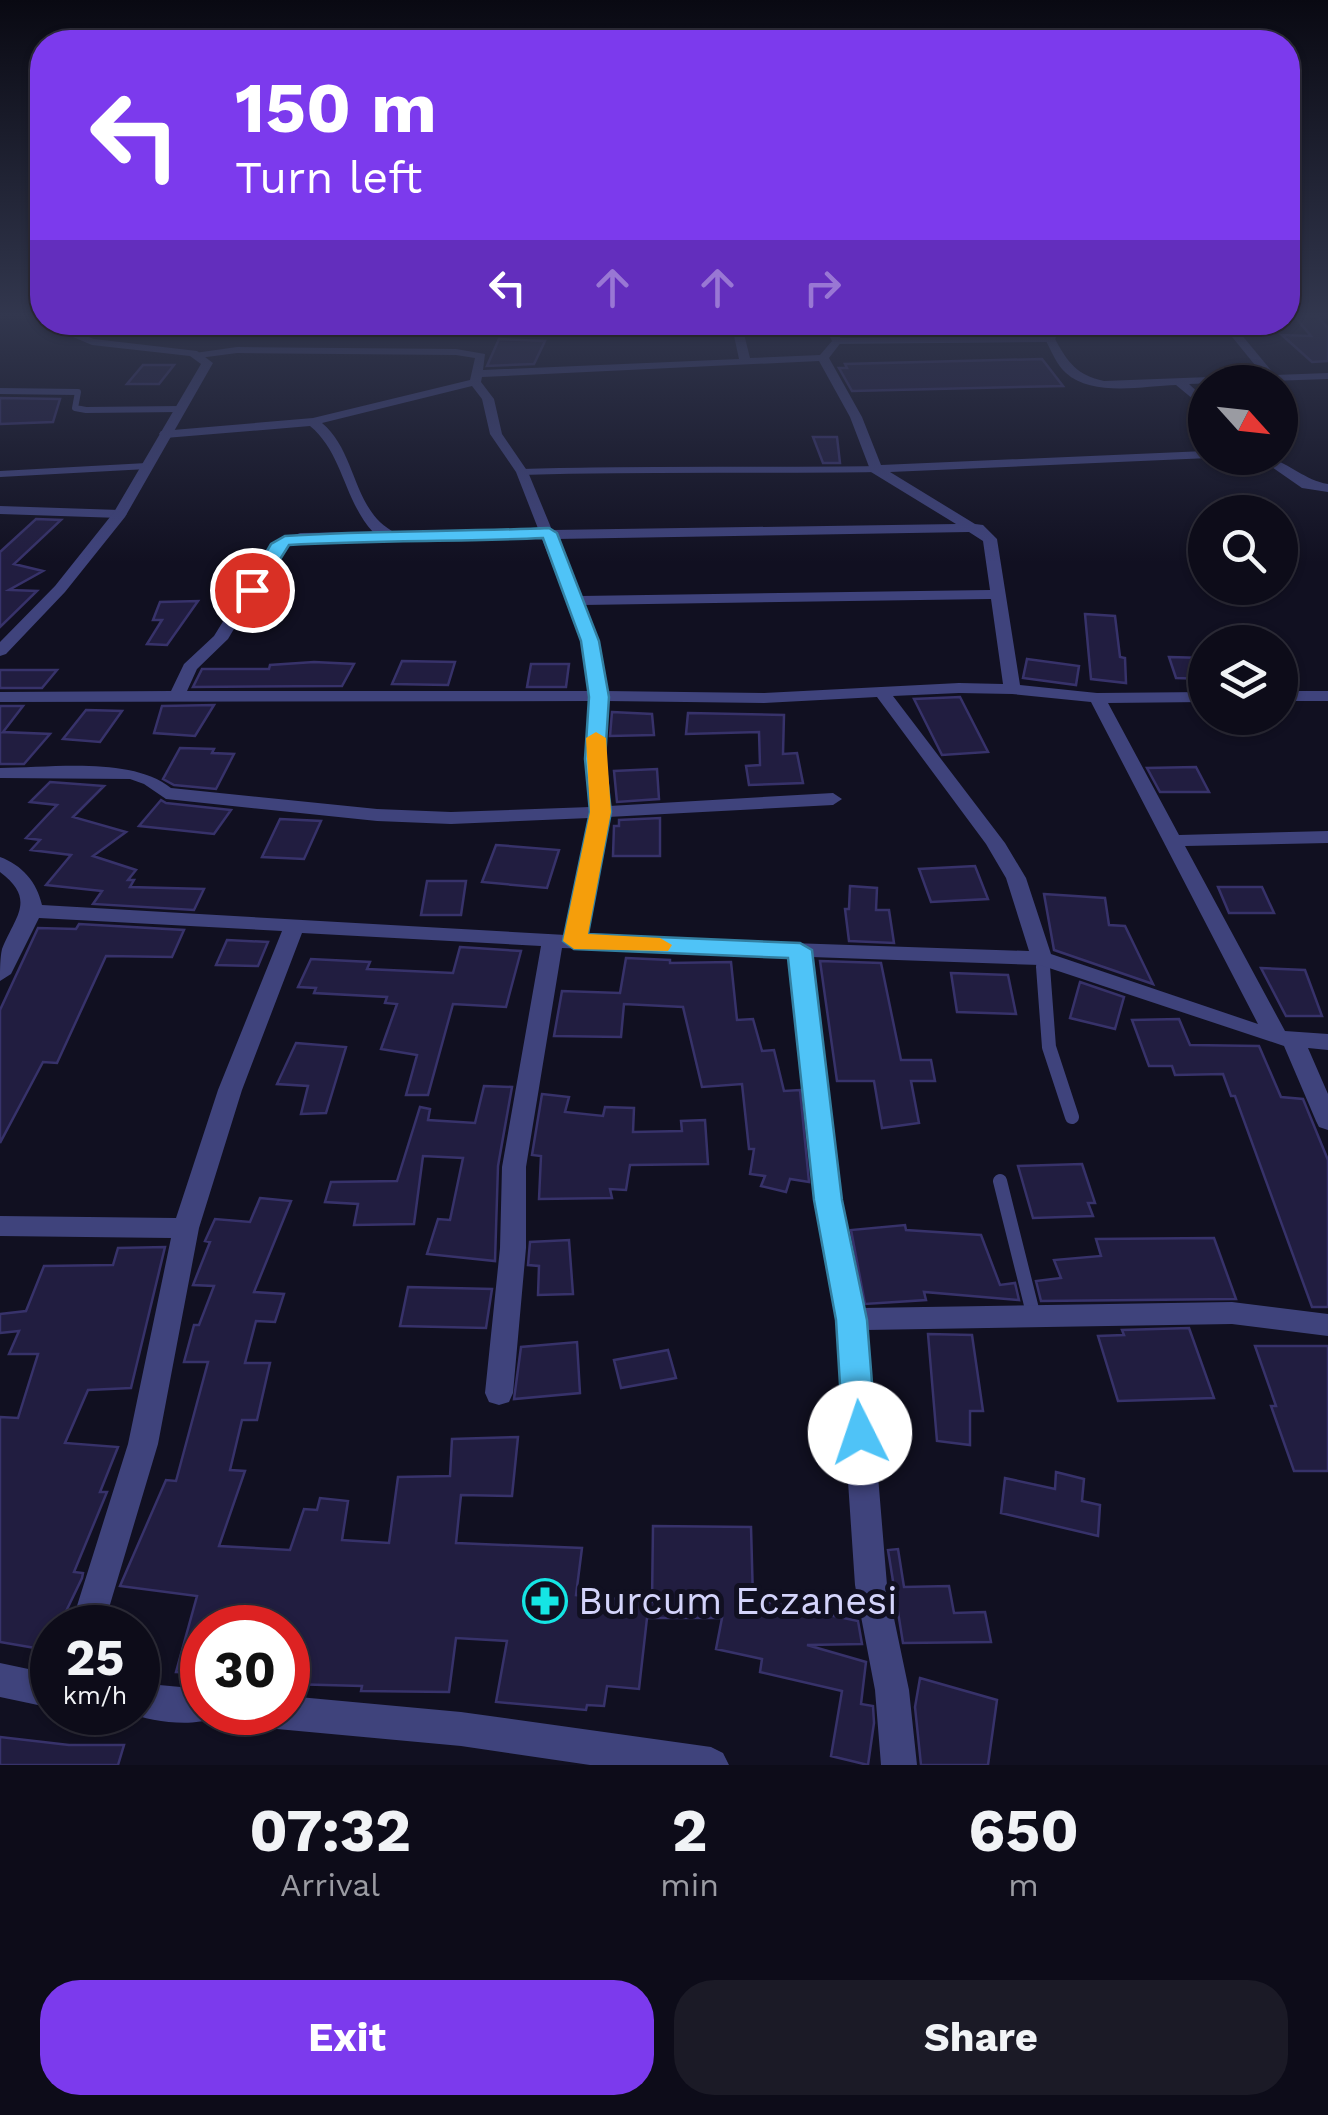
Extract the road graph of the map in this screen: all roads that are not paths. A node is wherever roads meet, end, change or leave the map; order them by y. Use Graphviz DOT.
graph roads {
  1 [pos="77,398"];
  2 [pos="186,398"];
  3 [pos="400,398"];
  4 [pos="488,398"];
  5 [pos="846,398"];
  6 [pos="180,408"];
  7 [pos="314,422"];
  8 [pos="165,434"];
  9 [pos="1188,455"];
  10 [pos="148,466"];
  11 [pos="876,470"];
  12 [pos="522,472"];
  13 [pos="0,474"];
  14 [pos="1290,475"];
  15 [pos="1328,488"];
  16 [pos="0,510"];
  17 [pos="120,514"];
  18 [pos="978,528"];
  19 [pos="549,533"];
  20 [pos="384,534"];
  21 [pos="998,594"];
  22 [pos="576,601"];
  23 [pos="0,651"];
  24 [pos="1012,689"];
  25 [pos="882,693"];
  26 [pos="0,696"];
  27 [pos="1298,696"];
  28 [pos="1328,696"];
  29 [pos="176,697"];
  30 [pos="599,697"];
  31 [pos="1188,697"];
  32 [pos="1098,698"];
  33 [pos="0,774"];
  34 [pos="833,799"];
  35 [pos="600,812"];
  36 [pos="1328,837"];
  37 [pos="1171,841"];
  38 [pos="0,863"];
  39 [pos="32,911"];
  40 [pos="294,928"];
  41 [pos="564,940"];
  42 [pos="800,950"];
  43 [pos="1042,958"];
  44 [pos="0,974"];
  45 [pos="1286,1040"];
  46 [pos="1328,1042"];
  47 [pos="1072,1116"];
  48 [pos="1328,1121"];
  49 [pos="1000,1181"];
  50 [pos="0,1226"];
  51 [pos="186,1228"];
  52 [pos="1034,1317"];
  53 [pos="852,1320"];
  54 [pos="1328,1325"];
  55 [pos="498,1394"];
  56 [pos="93,1605"];
  57 [pos="0,1680"];
  58 [pos="30,1686"];
  59 [pos="310,1715"];
  60 [pos="711,1765"];
  61 [pos="899,1765"];
  1 -- 6 [label="lane"];
  2 -- 6 [label="street"];
  3 -- 7 [label="street"];
  4 -- 12 [label="street"];
  5 -- 11 [label="street"];
  6 -- 8 [label="street"];
  7 -- 8 [label="street"];
  7 -- 20 [label="street"];
  8 -- 10 [label="street"];
  9 -- 11 [label="street"];
  10 -- 13 [label="lane"];
  10 -- 17 [label="street"];
  11 -- 12 [label="lane"];
  11 -- 18 [label="street"];
  12 -- 19 [label="street"];
  14 -- 15 [label="street"];
  16 -- 17 [label="street"];
  17 -- 23 [label="street"];
  18 -- 19 [label="street"];
  18 -- 21 [label="street"];
  19 -- 20 [label="street"];
  19 -- 22 [label="street"];
  20 -- 29 [label="street"];
  21 -- 22 [label="street"];
  21 -- 24 [label="street"];
  22 -- 30 [label="street"];
  24 -- 25 [label="street"];
  24 -- 32 [label="street"];
  25 -- 30 [label="street"];
  25 -- 43 [label="street"];
  26 -- 29 [label="street"];
  27 -- 28 [label="street"];
  29 -- 30 [label="street"];
  30 -- 35 [label="street"];
  31 -- 32 [label="street"];
  32 -- 37 [label="street"];
  33 -- 35 [label="street"];
  34 -- 35 [label="street"];
  35 -- 41 [label="street"];
  36 -- 37 [label="street"];
  37 -- 45 [label="street"];
  38 -- 39 [label="street"];
  39 -- 40 [label="street"];
  39 -- 44 [label="street"];
  40 -- 41 [label="street"];
  40 -- 51 [label="street"];
  41 -- 42 [label="street"];
  41 -- 55 [label="street"];
  42 -- 43 [label="street"];
  42 -- 53 [label="street"];
  43 -- 45 [label="street"];
  43 -- 47 [label="lane"];
  45 -- 46 [label="street"];
  45 -- 48 [label="street"];
  49 -- 52 [label="lane"];
  50 -- 51 [label="street"];
  51 -- 56 [label="street"];
  52 -- 53 [label="street"];
  52 -- 54 [label="street"];
  53 -- 61 [label="street"];
  57 -- 58 [label="street"];
  59 -- 60 [label="street"];
}
